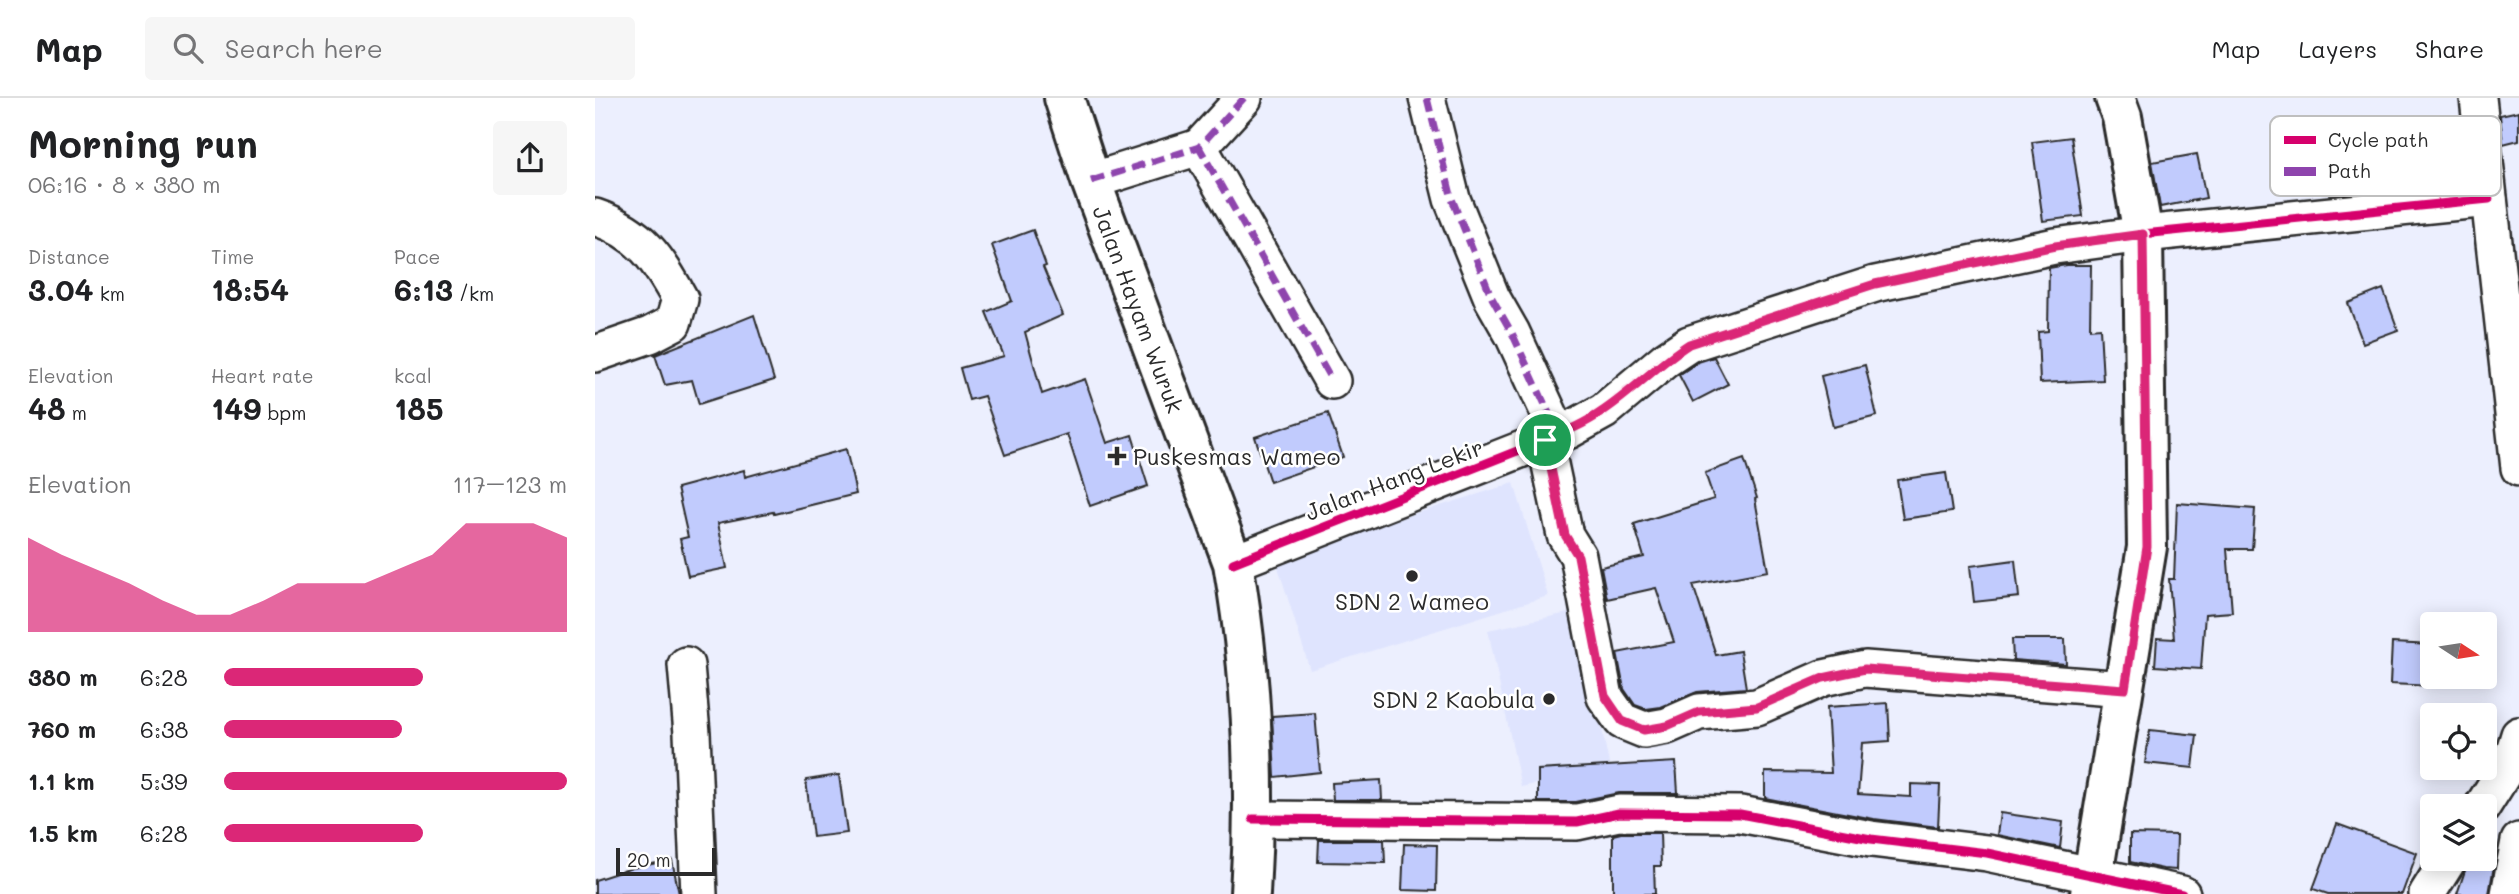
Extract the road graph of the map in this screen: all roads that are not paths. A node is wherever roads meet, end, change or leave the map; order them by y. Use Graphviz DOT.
graph roads {
  1 [pos="1065,98"];
  2 [pos="1244,98"];
  3 [pos="1427,98"];
  4 [pos="2115,98"];
  5 [pos="2478,98"];
  6 [pos="2480,116"];
  7 [pos="1199,147"];
  8 [pos="1091,181"];
  9 [pos="2489,196"];
  10 [pos="2489,199"];
  11 [pos="595,217"];
  12 [pos="2143,234"];
  13 [pos="595,354"];
  14 [pos="1332,381"];
  15 [pos="1552,438"];
  16 [pos="2519,468"];
  17 [pos="1233,563"];
  18 [pos="686,665"];
  19 [pos="2125,689"];
  20 [pos="2516,758"];
  21 [pos="2491,794"];
  22 [pos="1253,819"];
  23 [pos="2519,841"];
  24 [pos="2441,871"];
  25 [pos="2092,886"];
  26 [pos="699,894"];
  27 [pos="1250,894"];
  28 [pos="2182,894"];
  29 [pos="2427,894"];
  30 [pos="2509,894"];
  1 -- 8 [label="street, Jalan Hayam Wuruk"];
  2 -- 7 [label="street"];
  3 -- 15 [label="street"];
  4 -- 12 [label="street"];
  5 -- 6 [label="street"];
  7 -- 8 [label="street"];
  7 -- 14 [label="street"];
  8 -- 17 [label="street, Jalan Hayam Wuruk"];
  9 -- 10 [label="street"];
  10 -- 12 [label="street, Jalan Hang Lekir"];
  10 -- 16 [label="street"];
  11 -- 13 [label="street"];
  12 -- 15 [label="street, Jalan Hang Lekir"];
  12 -- 19 [label="street"];
  15 -- 17 [label="street, Jalan Hang Lekir"];
  15 -- 19 [label="street"];
  17 -- 22 [label="street, Jalan Hayam Wuruk"];
  18 -- 26 [label="street"];
  19 -- 25 [label="street"];
  20 -- 21 [label="street"];
  22 -- 25 [label="street"];
  22 -- 27 [label="street, Jalan Hayam Wuruk"];
  23 -- 30 [label="street"];
  24 -- 29 [label="street"];
  25 -- 28 [label="street"];
}
